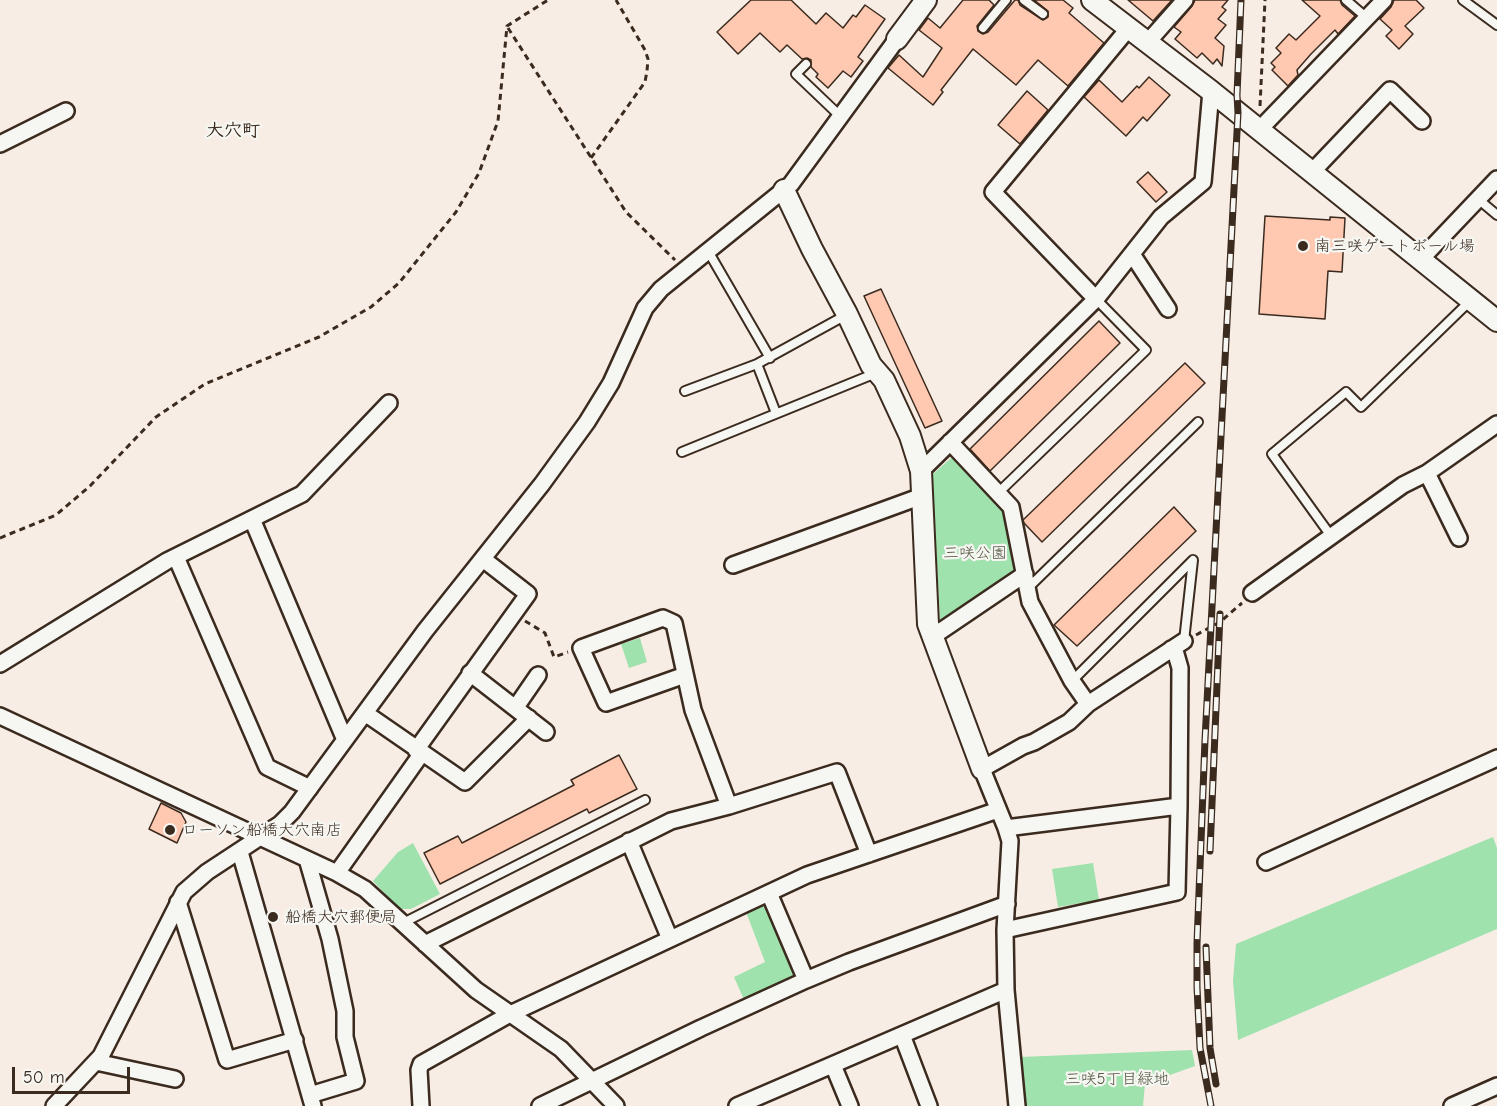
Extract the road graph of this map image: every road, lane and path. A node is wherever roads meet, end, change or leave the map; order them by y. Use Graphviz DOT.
graph roads {
  1 [pos="548,0"];
  2 [pos="616,0"];
  3 [pos="926,0"];
  4 [pos="1005,0"];
  5 [pos="1024,0"];
  6 [pos="1092,0"];
  7 [pos="1185,0"];
  8 [pos="1265,0"];
  9 [pos="1346,0"];
  10 [pos="1384,0"];
  11 [pos="1463,0"];
  12 [pos="1043,14"];
  13 [pos="1367,18"];
  14 [pos="1497,25"];
  15 [pos="507,26"];
  16 [pos="983,28"];
  17 [pos="1128,29"];
  18 [pos="897,39"];
  19 [pos="1147,43"];
  20 [pos="806,64"];
  21 [pos="1211,91"];
  22 [pos="66,111"];
  23 [pos="840,116"];
  24 [pos="1422,121"];
  25 [pos="1260,122"];
  26 [pos="0,144"];
  27 [pos="591,158"];
  28 [pos="1311,173"];
  29 [pos="1497,179"];
  30 [pos="784,190"];
  31 [pos="1478,199"];
  32 [pos="1497,215"];
  33 [pos="708,251"];
  34 [pos="1132,254"];
  35 [pos="1420,260"];
  36 [pos="684,268"];
  37 [pos="1096,299"];
  38 [pos="1470,301"];
  39 [pos="1167,309"];
  40 [pos="847,314"];
  41 [pos="1497,321"];
  42 [pos="770,358"];
  43 [pos="757,364"];
  44 [pos="878,373"];
  45 [pos="685,391"];
  46 [pos="389,403"];
  47 [pos="776,413"];
  48 [pos="1198,422"];
  49 [pos="1497,424"];
  50 [pos="950,442"];
  51 [pos="682,452"];
  52 [pos="921,471"];
  53 [pos="1426,473"];
  54 [pos="998,493"];
  55 [pos="922,496"];
  56 [pos="252,519"];
  57 [pos="1330,536"];
  58 [pos="0,538"];
  59 [pos="1459,538"];
  60 [pos="176,557"];
  61 [pos="483,559"];
  62 [pos="733,565"];
  63 [pos="1026,581"];
  64 [pos="1252,593"];
  65 [pos="514,614"];
  66 [pos="932,637"];
  67 [pos="1178,645"];
  68 [pos="581,648"];
  69 [pos="0,664"];
  70 [pos="470,673"];
  71 [pos="538,675"];
  72 [pos="685,675"];
  73 [pos="1072,681"];
  74 [pos="1088,704"];
  75 [pos="516,707"];
  76 [pos="365,713"];
  77 [pos="0,716"];
  78 [pos="529,718"];
  79 [pos="546,732"];
  80 [pos="345,740"];
  81 [pos="419,751"];
  82 [pos="1497,758"];
  83 [pos="982,769"];
  84 [pos="310,788"];
  85 [pos="645,800"];
  86 [pos="729,806"];
  87 [pos="1179,806"];
  88 [pos="999,810"];
  89 [pos="1006,828"];
  90 [pos="261,837"];
  91 [pos="629,842"];
  92 [pos="240,852"];
  93 [pos="869,854"];
  94 [pos="307,859"];
  95 [pos="1266,862"];
  96 [pos="337,873"];
  97 [pos="768,893"];
  98 [pos="178,902"];
  99 [pos="1007,904"];
  100 [pos="402,924"];
  101 [pos="1005,930"];
  102 [pos="670,939"];
  103 [pos="425,944"];
  104 [pos="806,980"];
  105 [pos="1006,990"];
  106 [pos="510,1014"];
  107 [pos="902,1035"];
  108 [pos="295,1040"];
  109 [pos="96,1062"];
  110 [pos="833,1065"];
  111 [pos="175,1079"];
  112 [pos="592,1082"];
  113 [pos="1497,1086"];
  114 [pos="311,1101"];
  115 [pos="54,1106"];
  116 [pos="422,1106"];
  117 [pos="540,1106"];
  118 [pos="615,1106"];
  119 [pos="737,1106"];
  120 [pos="850,1106"];
  121 [pos="929,1106"];
  122 [pos="1017,1106"];
  123 [pos="1452,1106"];
  1 -- 15 [label="path"];
  2 -- 27 [label="path"];
  3 -- 18 [label="street"];
  4 -- 16 [label="lane"];
  5 -- 12 [label="lane"];
  6 -- 17 [label="street"];
  7 -- 19 [label="street"];
  8 -- 25 [label="path"];
  9 -- 13 [label="lane"];
  10 -- 13 [label="street"];
  11 -- 14 [label="lane"];
  13 -- 25 [label="street"];
  15 -- 27 [label="path"];
  15 -- 58 [label="path"];
  17 -- 19 [label="street"];
  17 -- 37 [label="street"];
  18 -- 23 [label="street"];
  19 -- 21 [label="street"];
  20 -- 23 [label="lane"];
  21 -- 25 [label="street"];
  21 -- 34 [label="street"];
  22 -- 26 [label="street"];
  23 -- 30 [label="street"];
  24 -- 28 [label="street"];
  25 -- 28 [label="street"];
  27 -- 36 [label="path"];
  28 -- 35 [label="street"];
  29 -- 31 [label="street"];
  30 -- 33 [label="street"];
  30 -- 40 [label="street"];
  31 -- 32 [label="lane"];
  31 -- 35 [label="street"];
  33 -- 36 [label="street"];
  33 -- 42 [label="lane"];
  34 -- 37 [label="street"];
  34 -- 39 [label="street"];
  35 -- 38 [label="street"];
  36 -- 61 [label="street"];
  37 -- 50 [label="street"];
  37 -- 54 [label="lane"];
  38 -- 41 [label="street"];
  38 -- 57 [label="lane"];
  40 -- 42 [label="lane"];
  40 -- 44 [label="street"];
  42 -- 43 [label="lane"];
  43 -- 45 [label="lane"];
  43 -- 47 [label="lane"];
  44 -- 47 [label="lane"];
  44 -- 52 [label="street"];
  46 -- 56 [label="street"];
  47 -- 51 [label="lane"];
  48 -- 63 [label="lane"];
  49 -- 53 [label="street"];
  50 -- 52 [label="street"];
  50 -- 54 [label="street"];
  52 -- 55 [label="street"];
  53 -- 57 [label="street"];
  53 -- 59 [label="street"];
  54 -- 63 [label="street"];
  55 -- 62 [label="street"];
  55 -- 66 [label="street"];
  56 -- 60 [label="street"];
  56 -- 80 [label="street"];
  57 -- 64 [label="street"];
  60 -- 69 [label="street"];
  60 -- 84 [label="street"];
  61 -- 65 [label="street"];
  61 -- 76 [label="street"];
  63 -- 66 [label="street"];
  63 -- 73 [label="street"];
  64 -- 67 [label="path"];
  65 -- 68 [label="path"];
  65 -- 70 [label="street"];
  66 -- 83 [label="street"];
  67 -- 73 [label="lane"];
  67 -- 74 [label="street"];
  67 -- 87 [label="street"];
  68 -- 72 [label="street"];
  68 -- 72 [label="street"];
  70 -- 75 [label="street"];
  70 -- 81 [label="street"];
  71 -- 75 [label="street"];
  72 -- 86 [label="street"];
  73 -- 74 [label="street"];
  74 -- 83 [label="street"];
  75 -- 78 [label="street"];
  76 -- 80 [label="street"];
  76 -- 81 [label="street"];
  77 -- 90 [label="street"];
  78 -- 79 [label="street"];
  78 -- 81 [label="street"];
  80 -- 84 [label="street"];
  81 -- 96 [label="street"];
  82 -- 95 [label="street"];
  83 -- 88 [label="street"];
  84 -- 90 [label="street"];
  85 -- 100 [label="lane"];
  86 -- 91 [label="street"];
  86 -- 93 [label="street"];
  87 -- 89 [label="street"];
  87 -- 101 [label="street"];
  88 -- 89 [label="street"];
  88 -- 93 [label="street"];
  89 -- 99 [label="street"];
  90 -- 92 [label="street"];
  90 -- 94 [label="street"];
  91 -- 102 [label="street"];
  91 -- 103 [label="street"];
  92 -- 98 [label="street"];
  92 -- 108 [label="street"];
  93 -- 97 [label="street"];
  94 -- 96 [label="street"];
  94 -- 114 [label="street"];
  96 -- 100 [label="street"];
  97 -- 102 [label="street"];
  97 -- 104 [label="street"];
  98 -- 108 [label="street"];
  98 -- 109 [label="street"];
  99 -- 101 [label="street"];
  99 -- 104 [label="street"];
  100 -- 103 [label="street"];
  101 -- 105 [label="street"];
  102 -- 106 [label="street"];
  103 -- 106 [label="street"];
  104 -- 112 [label="street"];
  105 -- 107 [label="street"];
  105 -- 122 [label="street"];
  106 -- 112 [label="street"];
  106 -- 116 [label="street"];
  107 -- 110 [label="street"];
  107 -- 121 [label="street"];
  108 -- 114 [label="street"];
  109 -- 111 [label="street"];
  109 -- 115 [label="street"];
  110 -- 119 [label="street"];
  110 -- 120 [label="street"];
  112 -- 117 [label="street"];
  112 -- 118 [label="street"];
  113 -- 123 [label="street"];
}
